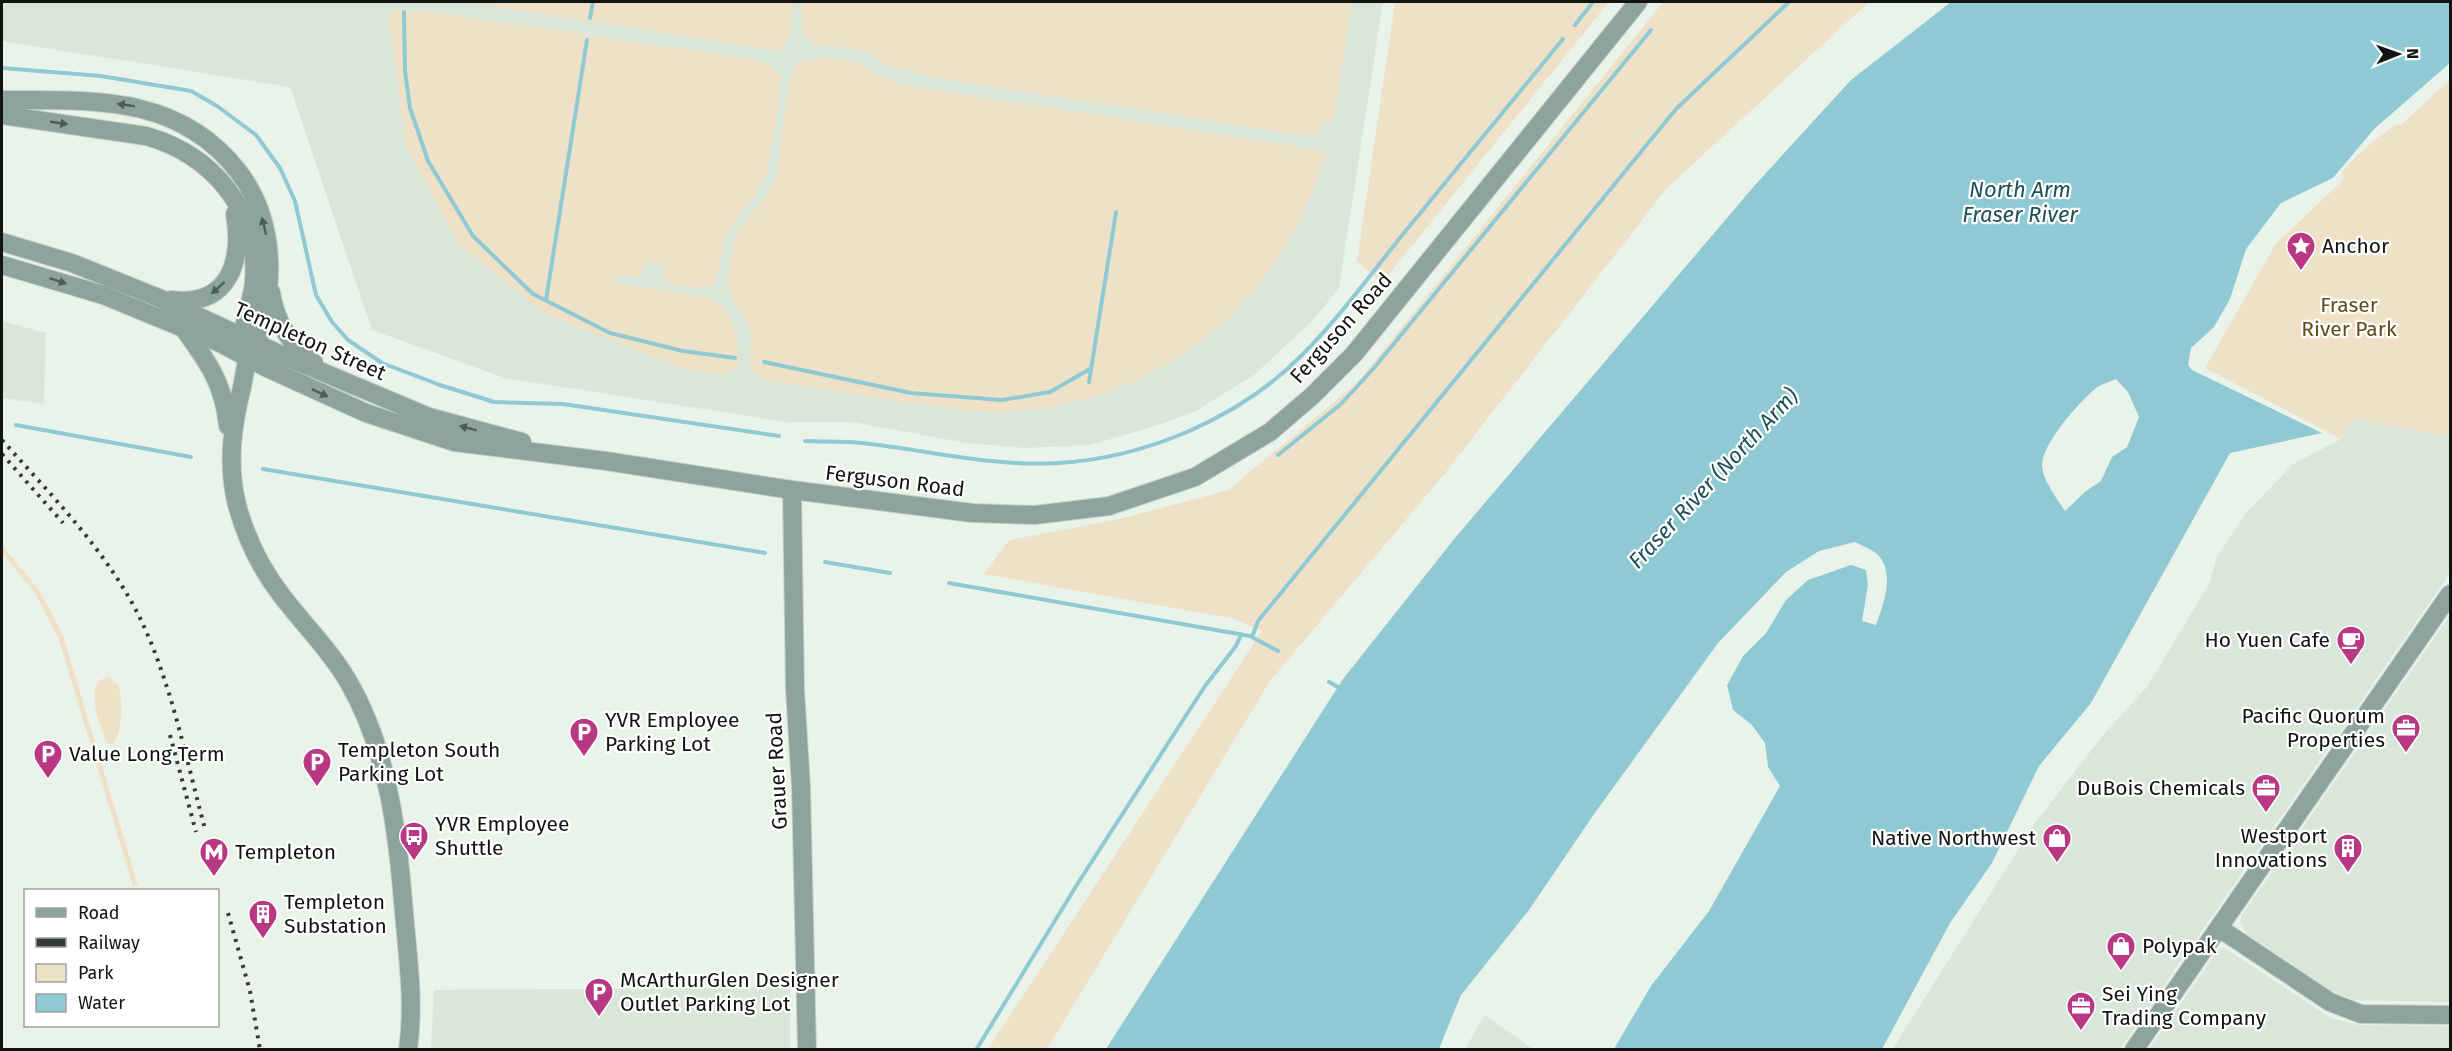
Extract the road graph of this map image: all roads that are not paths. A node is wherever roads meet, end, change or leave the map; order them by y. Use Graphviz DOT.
graph roads {
  1 [pos="1638,2"];
  2 [pos="2,100"];
  3 [pos="2,115"];
  4 [pos="216,178"];
  5 [pos="2,242"];
  6 [pos="2,265"];
  7 [pos="270,284"];
  8 [pos="159,298"];
  9 [pos="184,329"];
  10 [pos="249,345"];
  11 [pos="349,384"];
  12 [pos="231,452"];
  13 [pos="606,461"];
  14 [pos="792,490"];
  15 [pos="2451,594"];
  16 [pos="2219,928"];
  17 [pos="2451,1015"];
  18 [pos="408,1050"];
  19 [pos="807,1050"];
  20 [pos="2134,1050"];
  1 -- 14 [label="street, Ferguson Road"];
  7 -- 2 [label="street, one-way"];
  3 -- 4 [label="street, one-way"];
  4 -- 8 [label="street, one-way"];
  4 -- 10 [label="street"];
  5 -- 8 [label="street, Templeton Street"];
  6 -- 9 [label="street, Templeton Street, one-way"];
  7 -- 10 [label="street"];
  7 -- 11 [label="street"];
  8 -- 10 [label="street, Templeton Street"];
  9 -- 10 [label="street, Templeton Street"];
  9 -- 12 [label="street"];
  10 -- 11 [label="street, Templeton Street"];
  10 -- 12 [label="street"];
  10 -- 13 [label="street, Templeton Street, one-way"];
  13 -- 11 [label="street, Templeton Street, one-way"];
  12 -- 18 [label="street"];
  13 -- 14 [label="street, Templeton Street"];
  14 -- 19 [label="street, Grauer Road"];
  15 -- 16 [label="street"];
  16 -- 17 [label="street"];
  16 -- 20 [label="street"];
}
